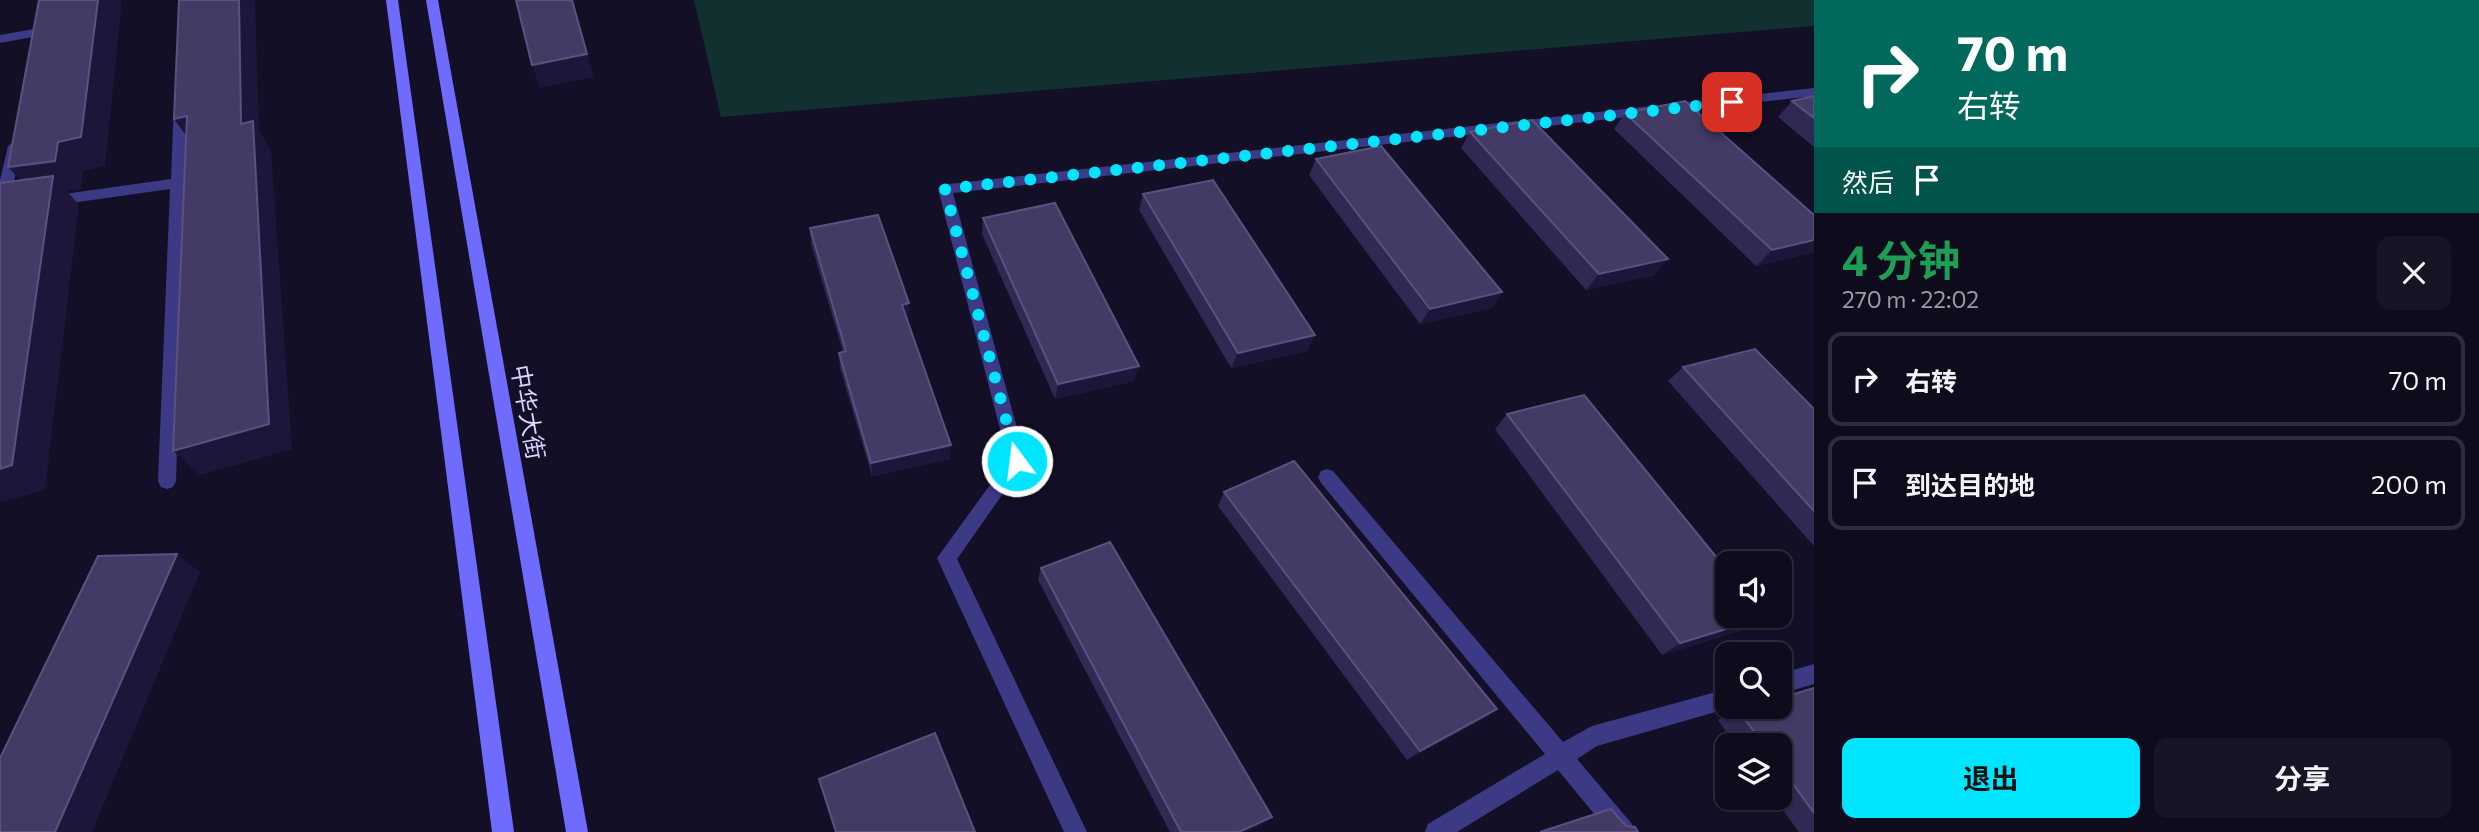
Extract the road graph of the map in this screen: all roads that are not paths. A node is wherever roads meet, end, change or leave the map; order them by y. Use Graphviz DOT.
graph roads {
  1 [pos="392,0"];
  2 [pos="432,0"];
  3 [pos="0,39"];
  4 [pos="34,59"];
  5 [pos="181,86"];
  6 [pos="1814,92"];
  7 [pos="19,127"];
  8 [pos="178,183"];
  9 [pos="11,208"];
  10 [pos="1327,477"];
  11 [pos="167,481"];
  12 [pos="1814,674"];
  13 [pos="1792,680"];
  14 [pos="1715,702"];
  15 [pos="1561,757"];
  16 [pos="503,832"];
  17 [pos="577,832"];
  18 [pos="1076,832"];
  19 [pos="1436,832"];
  20 [pos="1624,832"];
  1 -- 16 [label="main road"];
  2 -- 17 [label="main road, 中华大街"];
  3 -- 4 [label="street"];
  5 -- 8 [label="street"];
  6 -- 18 [label="street"];
  7 -- 9 [label="street"];
  8 -- 9 [label="street"];
  8 -- 11 [label="street"];
  10 -- 15 [label="street"];
  12 -- 13 [label="street"];
  14 -- 15 [label="street"];
  15 -- 19 [label="street"];
  15 -- 20 [label="street"];
}
